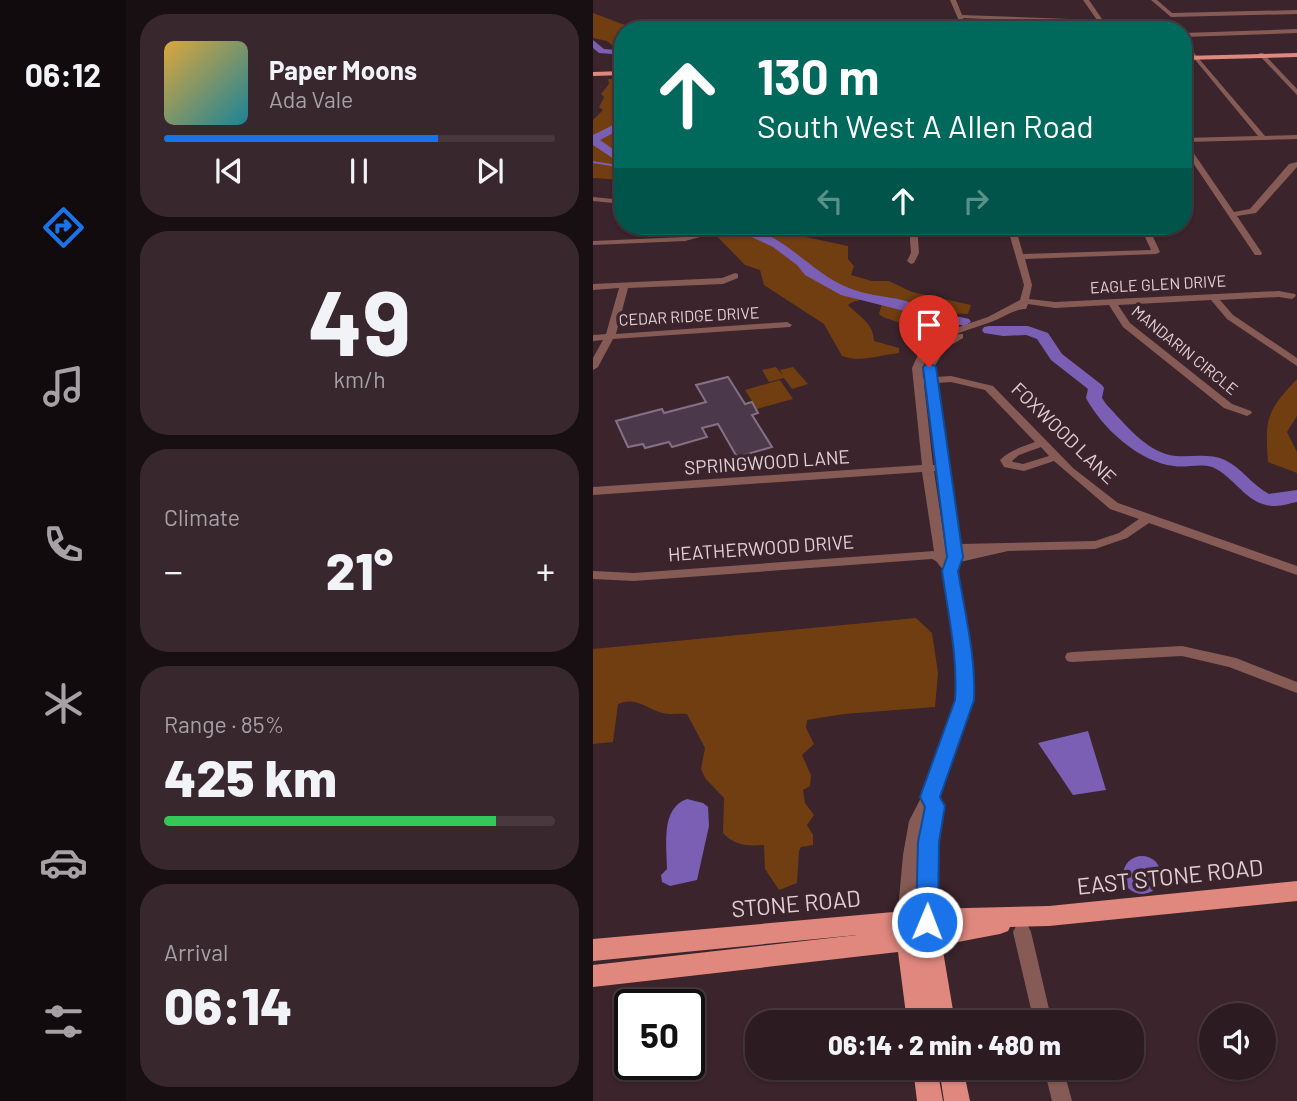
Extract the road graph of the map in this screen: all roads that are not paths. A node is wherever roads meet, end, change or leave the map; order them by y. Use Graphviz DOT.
graph roads {
  1 [pos="953,0"];
  2 [pos="1086,0"];
  3 [pos="1154,0"];
  4 [pos="1297,12"];
  5 [pos="960,16"];
  6 [pos="962,21"];
  7 [pos="1078,21"];
  8 [pos="1100,21"];
  9 [pos="1297,31"];
  10 [pos="1192,35"];
  11 [pos="1192,52"];
  12 [pos="1297,54"];
  13 [pos="1262,55"];
  14 [pos="1192,57"];
  15 [pos="1196,57"];
  16 [pos="614,75"];
  17 [pos="593,76"];
  18 [pos="1297,93"];
  19 [pos="1297,137"];
  20 [pos="1263,138"];
  21 [pos="1192,141"];
  22 [pos="1192,155"];
  23 [pos="1297,164"];
  24 [pos="593,199"];
  25 [pos="614,201"];
  26 [pos="1232,215"];
  27 [pos="697,235"];
  28 [pos="914,235"];
  29 [pos="1014,235"];
  30 [pos="1148,235"];
  31 [pos="593,243"];
  32 [pos="1258,253"];
  33 [pos="1021,257"];
  34 [pos="911,261"];
  35 [pos="735,276"];
  36 [pos="624,286"];
  37 [pos="593,287"];
  38 [pos="1292,296"];
  39 [pos="1213,297"];
  40 [pos="1025,301"];
  41 [pos="1112,302"];
  42 [pos="787,325"];
  43 [pos="610,337"];
  44 [pos="593,338"];
  45 [pos="1297,363"];
  46 [pos="593,367"];
  47 [pos="924,384"];
  48 [pos="1247,413"];
  49 [pos="1042,443"];
  50 [pos="1056,457"];
  51 [pos="942,468"];
  52 [pos="927,469"];
  53 [pos="593,491"];
  54 [pos="1147,518"];
  55 [pos="937,554"];
  56 [pos="953,559"];
  57 [pos="1297,571"];
  58 [pos="593,575"];
  59 [pos="1072,657"];
  60 [pos="1297,688"];
  61 [pos="930,797"];
  62 [pos="1297,891"];
  63 [pos="1049,916"];
  64 [pos="917,929"];
  65 [pos="1022,932"];
  66 [pos="703,939"];
  67 [pos="593,950"];
  68 [pos="701,963"];
  69 [pos="593,976"];
  70 [pos="919,1010"];
  71 [pos="941,1010"];
  72 [pos="1040,1010"];
  73 [pos="927,1080"];
  74 [pos="953,1080"];
  75 [pos="1057,1080"];
  76 [pos="930,1101"];
  77 [pos="957,1101"];
  78 [pos="1062,1101"];
  1 -- 5 [label="street"];
  2 -- 8 [label="street"];
  3 -- 4 [label="street"];
  5 -- 6 [label="street"];
  5 -- 7 [label="street"];
  9 -- 10 [label="street"];
  11 -- 15 [label="street"];
  12 -- 13 [label="main road"];
  13 -- 15 [label="main road"];
  13 -- 18 [label="street"];
  14 -- 15 [label="main road"];
  15 -- 20 [label="street"];
  16 -- 17 [label="main road"];
  19 -- 20 [label="street"];
  20 -- 21 [label="street"];
  22 -- 26 [label="street"];
  23 -- 26 [label="street"];
  24 -- 25 [label="street"];
  26 -- 32 [label="street"];
  27 -- 31 [label="street"];
  28 -- 34 [label="street"];
  29 -- 33 [label="street"];
  30 -- 33 [label="street"];
  33 -- 40 [label="street"];
  35 -- 36 [label="street"];
  36 -- 37 [label="street"];
  36 -- 43 [label="street"];
  38 -- 39 [label="street, EAGLE GLEN DRIVE"];
  39 -- 41 [label="street, EAGLE GLEN DRIVE"];
  39 -- 45 [label="street"];
  40 -- 41 [label="street, EAGLE GLEN DRIVE"];
  40 -- 47 [label="street"];
  41 -- 48 [label="street, MANDARIN CIRCLE"];
  42 -- 43 [label="street, CEDAR RIDGE DRIVE"];
  43 -- 44 [label="street, CEDAR RIDGE DRIVE"];
  43 -- 46 [label="street"];
  47 -- 49 [label="street, FOXWOOD LANE"];
  47 -- 51 [label="street"];
  47 -- 52 [label="street"];
  49 -- 50 [label="street, FOXWOOD LANE"];
  49 -- 50 [label="street"];
  50 -- 54 [label="street, FOXWOOD LANE"];
  51 -- 52 [label="street, SPRINGWOOD LANE"];
  51 -- 56 [label="street"];
  52 -- 53 [label="street, SPRINGWOOD LANE"];
  52 -- 55 [label="street"];
  54 -- 56 [label="street, HEATHERWOOD DRIVE"];
  54 -- 57 [label="street, FOXWOOD LANE"];
  55 -- 56 [label="street, HEATHERWOOD DRIVE"];
  55 -- 58 [label="street, HEATHERWOOD DRIVE"];
  56 -- 61 [label="street"];
  59 -- 60 [label="street"];
  61 -- 64 [label="street"];
  62 -- 63 [label="main road, EAST STONE ROAD"];
  63 -- 64 [label="main road, STONE ROAD"];
  64 -- 66 [label="main road, STONE ROAD"];
  64 -- 68 [label="main road, STONE ROAD"];
  64 -- 70 [label="main road"];
  64 -- 71 [label="main road"];
  65 -- 72 [label="street"];
  66 -- 67 [label="main road, STONE ROAD"];
  66 -- 68 [label="main road"];
  68 -- 69 [label="main road, STONE ROAD"];
  73 -- 76 [label="main road"];
  74 -- 77 [label="main road"];
  75 -- 78 [label="street"];
}
